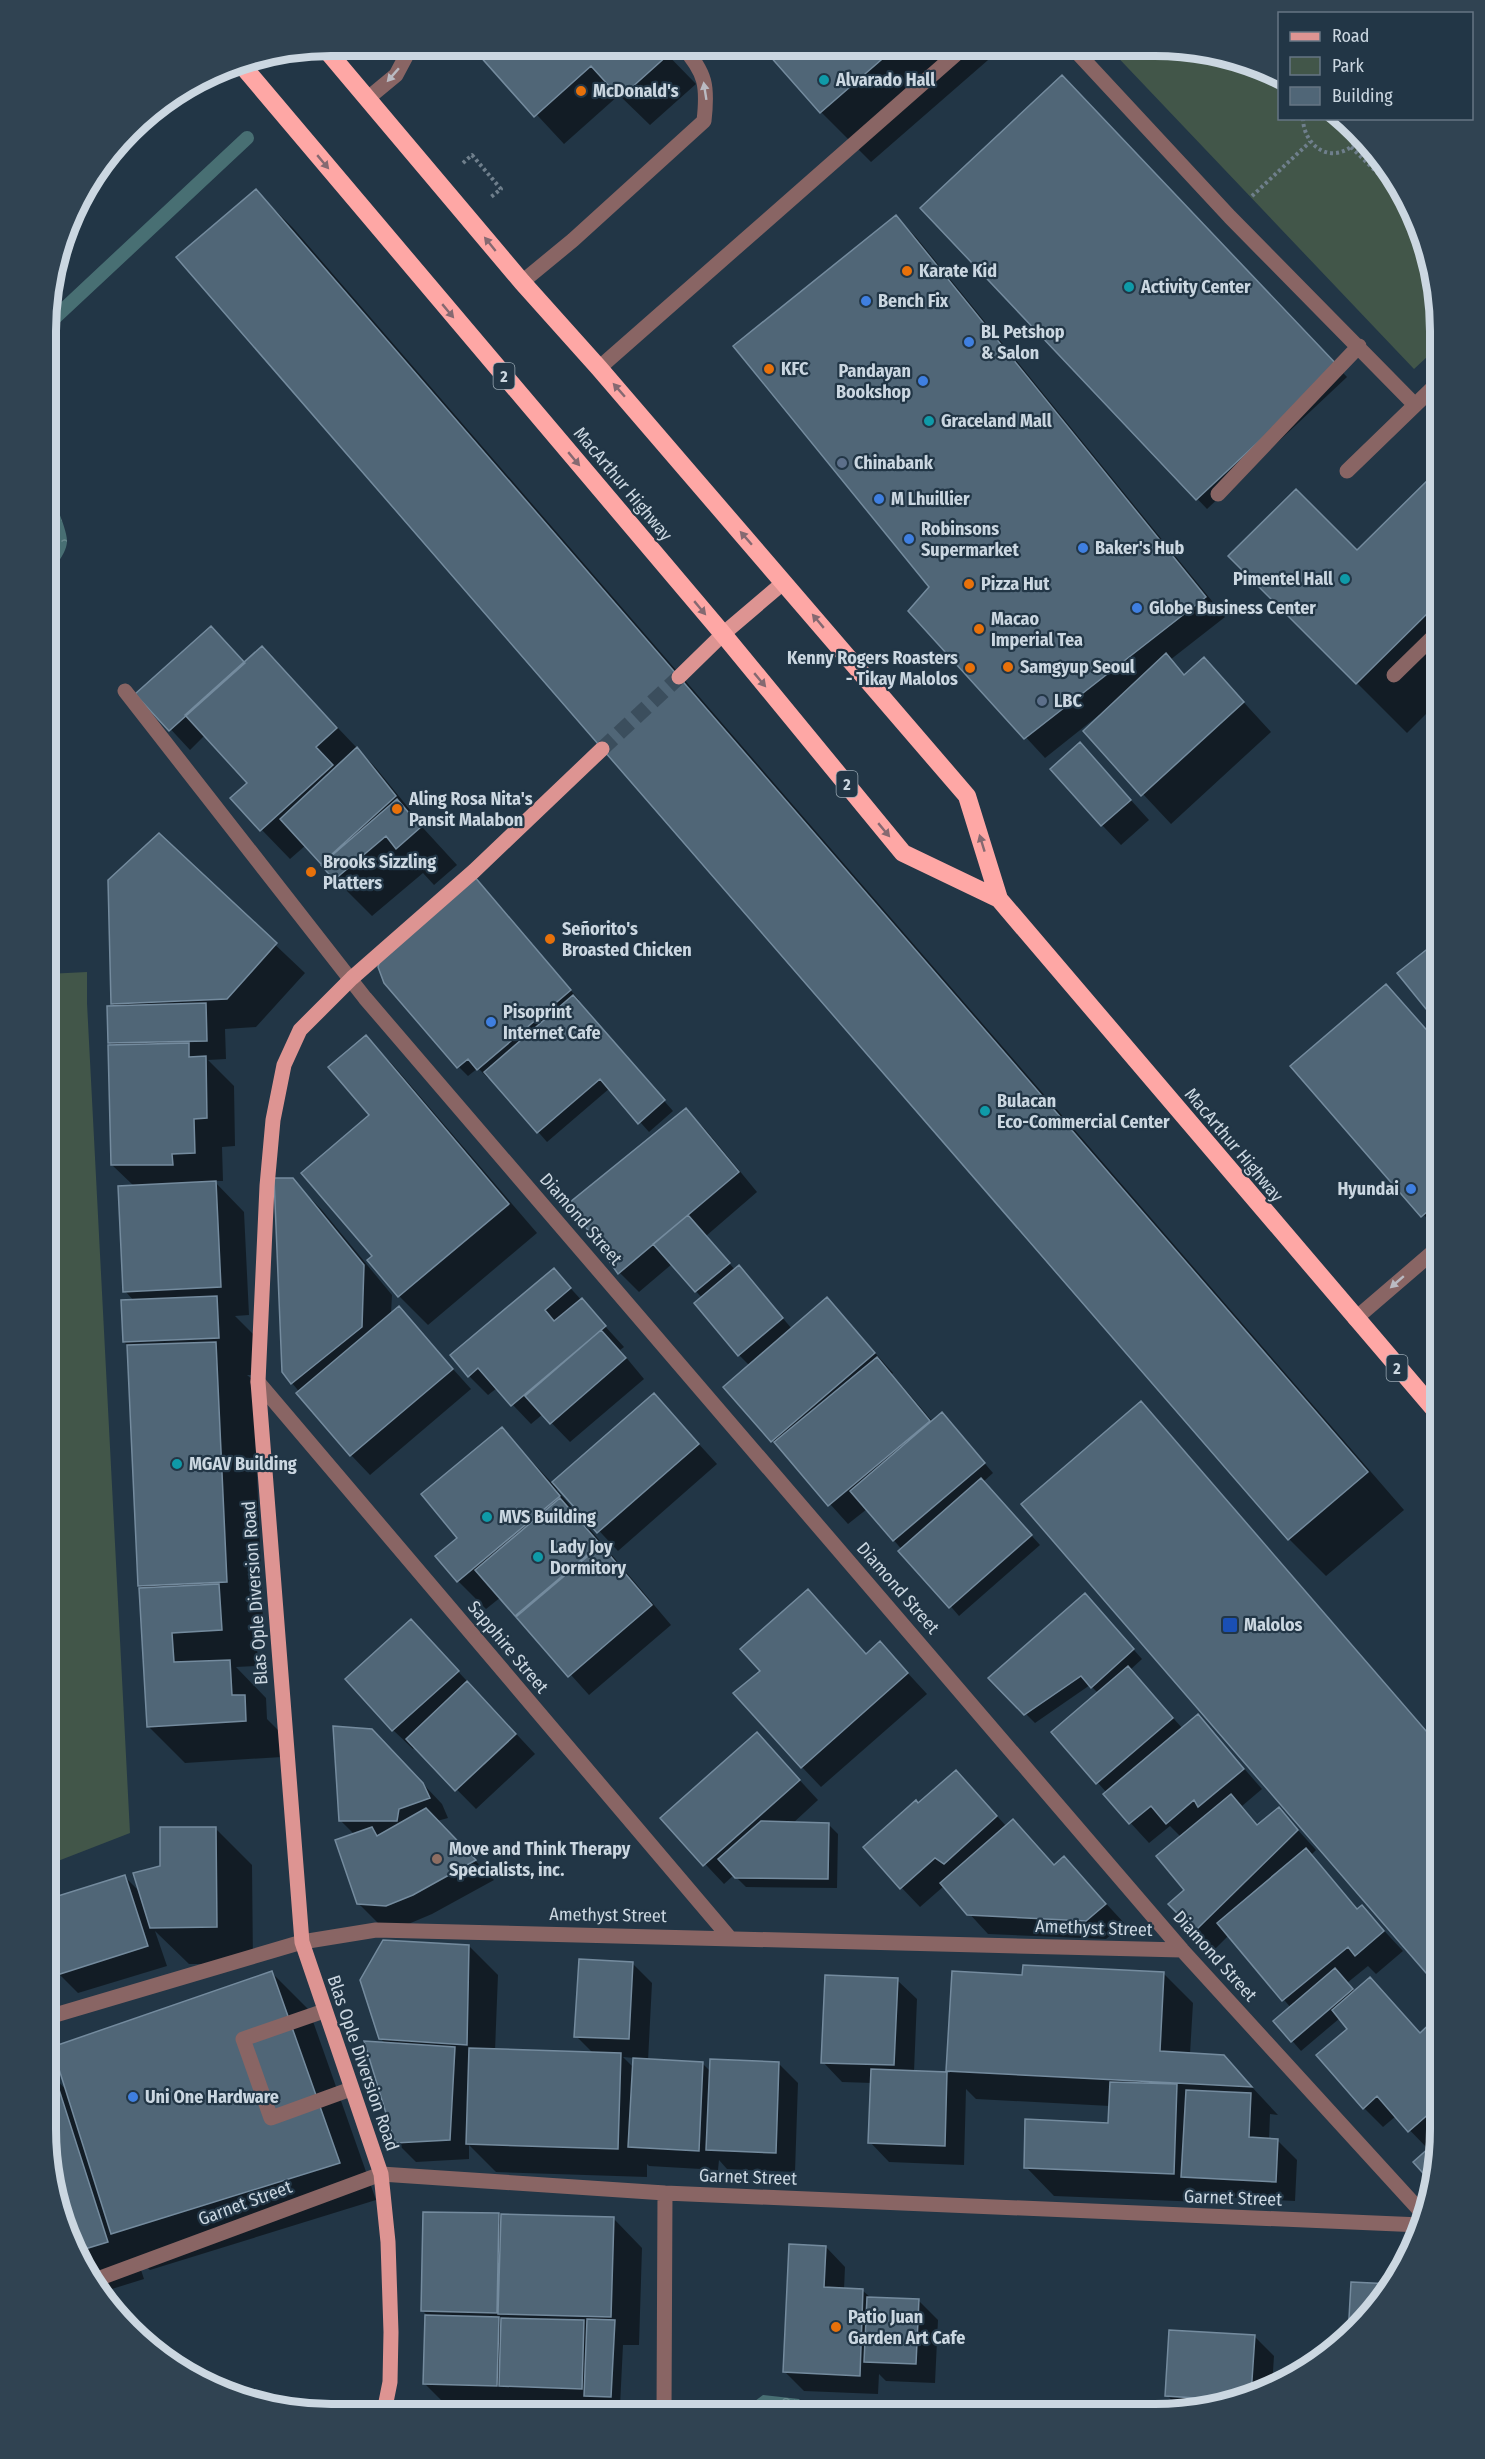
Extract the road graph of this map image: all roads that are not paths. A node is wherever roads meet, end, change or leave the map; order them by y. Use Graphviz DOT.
graph roads {
  1 [pos="331,56"];
  2 [pos="406,56"];
  3 [pos="691,56"];
  4 [pos="954,56"];
  5 [pos="1080,56"];
  6 [pos="248,68"];
  7 [pos="367,99"];
  8 [pos="522,282"];
  9 [pos="1359,346"];
  10 [pos="599,368"];
  11 [pos="1430,391"];
  12 [pos="1416,405"];
  13 [pos="1347,471"];
  14 [pos="1218,494"];
  15 [pos="784,582"];
  16 [pos="723,634"];
  17 [pos="1430,640"];
  18 [pos="1394,675"];
  19 [pos="679,677"];
  20 [pos="125,691"];
  21 [pos="602,749"];
  22 [pos="999,899"];
  23 [pos="352,978"];
  24 [pos="1430,1255"];
  25 [pos="1355,1319"];
  26 [pos="258,1382"];
  27 [pos="1430,1405"];
  28 [pos="729,1937"];
  29 [pos="302,1942"];
  30 [pos="1182,1950"];
  31 [pos="324,2011"];
  32 [pos="56,2015"];
  33 [pos="351,2089"];
  34 [pos="381,2174"];
  35 [pos="665,2193"];
  36 [pos="1417,2209"];
  37 [pos="1412,2225"];
  38 [pos="100,2278"];
  39 [pos="386,2404"];
  40 [pos="664,2404"];
  1 -- 7 [label="highway, MacArthur Highway / 2"];
  2 -- 7 [label="street, one-way"];
  8 -- 3 [label="street, one-way"];
  4 -- 10 [label="street"];
  5 -- 9 [label="street"];
  6 -- 16 [label="highway, MacArthur Highway / 2, one-way"];
  8 -- 7 [label="highway, MacArthur Highway / 2, one-way"];
  8 -- 10 [label="highway, MacArthur Highway / 2"];
  9 -- 12 [label="street"];
  9 -- 14 [label="street"];
  15 -- 10 [label="highway, MacArthur Highway / 2, one-way"];
  11 -- 12 [label="street"];
  12 -- 13 [label="street"];
  15 -- 16 [label="main road"];
  22 -- 15 [label="highway, MacArthur Highway / 2, one-way"];
  16 -- 19 [label="main road"];
  16 -- 22 [label="highway, MacArthur Highway / 2, one-way"];
  17 -- 18 [label="street"];
  20 -- 23 [label="street, Diamond Street"];
  21 -- 23 [label="main road, Blas Ople Diversion Road"];
  22 -- 25 [label="highway, MacArthur Highway / 2"];
  23 -- 26 [label="main road, Blas Ople Diversion Road"];
  23 -- 30 [label="street, Diamond Street"];
  24 -- 25 [label="street, one-way"];
  25 -- 27 [label="highway, MacArthur Highway / 2"];
  26 -- 28 [label="street, Sapphire Street"];
  26 -- 29 [label="main road, Blas Ople Diversion Road"];
  28 -- 29 [label="street, Amethyst Street"];
  28 -- 30 [label="street, Amethyst Street"];
  29 -- 31 [label="main road, Blas Ople Diversion Road"];
  29 -- 32 [label="street, Amethyst Street"];
  30 -- 36 [label="street, Diamond Street"];
  31 -- 33 [label="main road, Blas Ople Diversion Road"];
  31 -- 33 [label="street"];
  33 -- 34 [label="main road, Blas Ople Diversion Road"];
  34 -- 35 [label="street, Garnet Street"];
  34 -- 38 [label="street, Garnet Street"];
  34 -- 39 [label="main road, Blas Ople Diversion Road"];
  35 -- 37 [label="street, Garnet Street"];
  35 -- 40 [label="street"];
}
